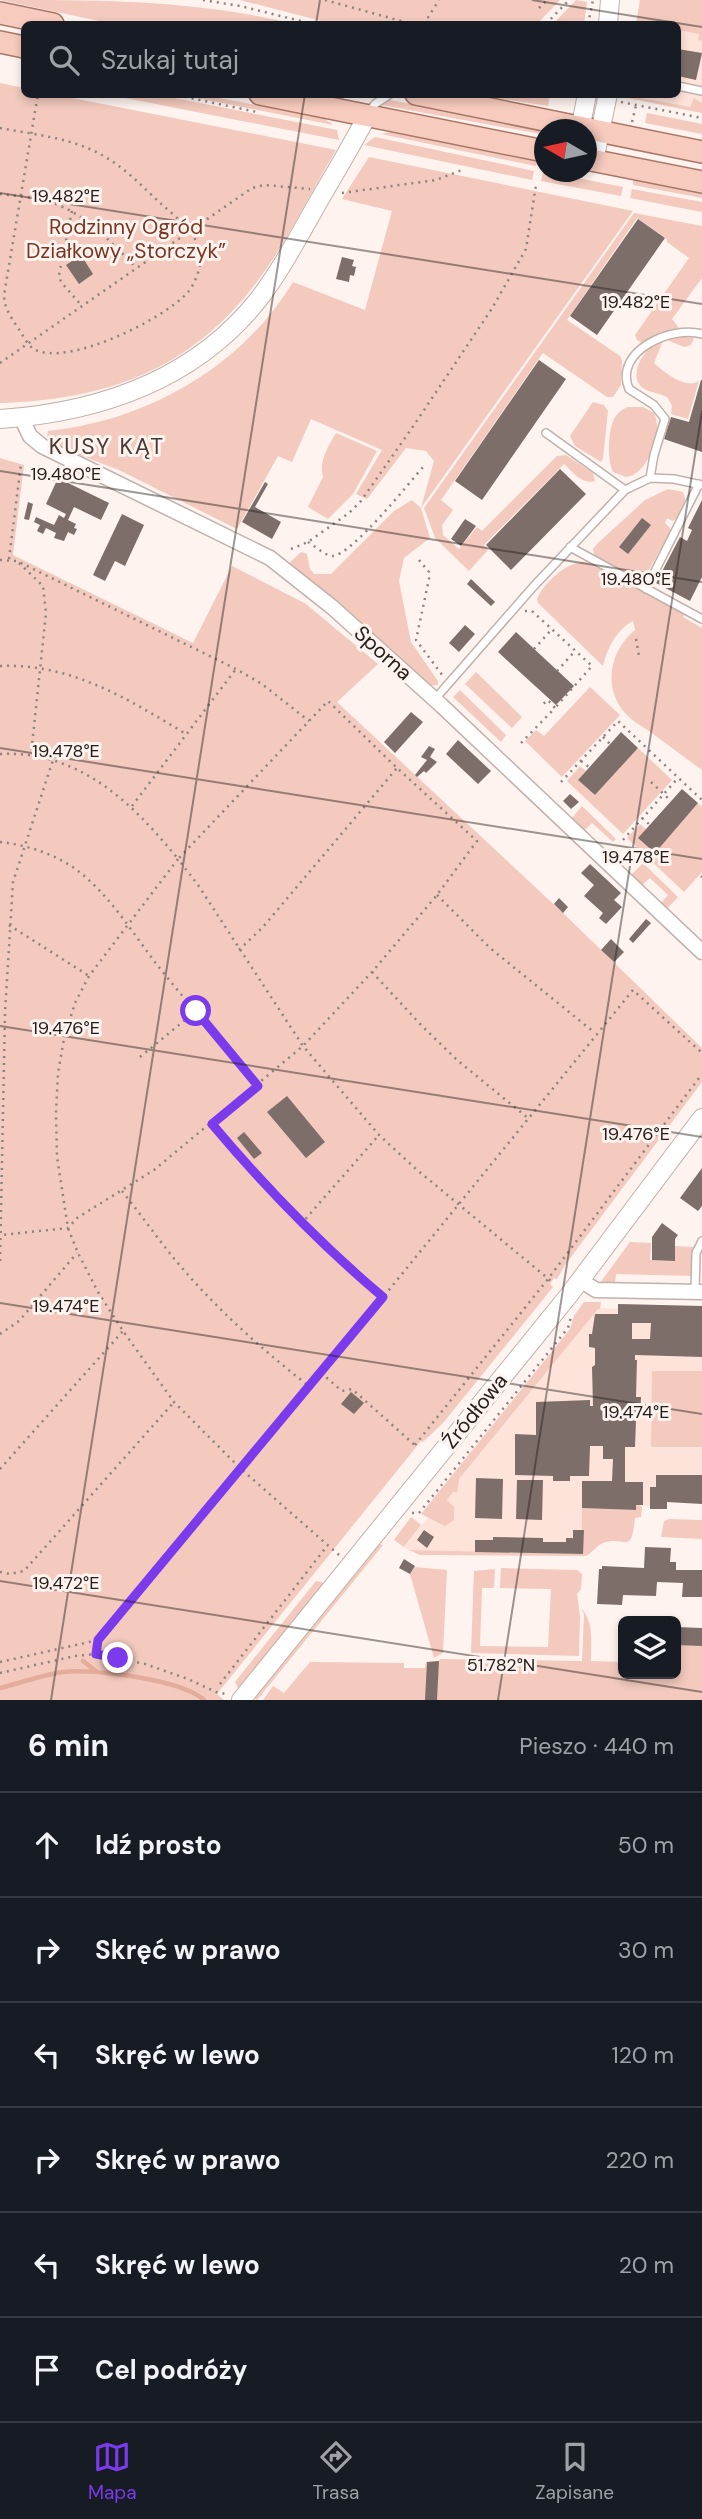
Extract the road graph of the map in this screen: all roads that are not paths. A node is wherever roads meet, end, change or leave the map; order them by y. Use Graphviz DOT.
graph roads {
  1 [pos="610,0"];
  2 [pos="0,13"];
  3 [pos="39,21"];
  4 [pos="608,21"];
  5 [pos="0,42"];
  6 [pos="21,46"];
  7 [pos="681,87"];
  8 [pos="702,91"];
  9 [pos="279,98"];
  10 [pos="384,98"];
  11 [pos="436,98"];
  12 [pos="587,98"];
  13 [pos="613,98"];
  14 [pos="367,116"];
  15 [pos="538,119"];
  16 [pos="587,119"];
  17 [pos="595,119"];
  18 [pos="597,131"];
  19 [pos="534,149"];
  20 [pos="702,152"];
  21 [pos="597,161"];
  22 [pos="702,182"];
  23 [pos="702,334"];
  24 [pos="21,417"];
  25 [pos="0,419"];
  26 [pos="545,433"];
  27 [pos="650,478"];
  28 [pos="701,485"];
  29 [pos="625,490"];
  30 [pos="570,548"];
  31 [pos="646,589"];
  32 [pos="702,619"];
  33 [pos="435,700"];
  34 [pos="702,952"];
  35 [pos="702,1118"];
  36 [pos="702,1241"];
  37 [pos="580,1280"];
  38 [pos="698,1292"];
  39 [pos="236,1697"];
  1 -- 4 [label="street"];
  2 -- 3 [label="main road"];
  5 -- 6 [label="main road"];
  7 -- 8 [label="lane"];
  9 -- 14 [label="main road"];
  10 -- 14 [label="lane"];
  11 -- 15 [label="main road"];
  12 -- 16 [label="street"];
  13 -- 17 [label="street"];
  14 -- 19 [label="main road"];
  14 -- 24 [label="street"];
  18 -- 20 [label="main road"];
  21 -- 22 [label="main road"];
  23 -- 27 [label="lane"];
  24 -- 25 [label="street"];
  24 -- 33 [label="street, Sporna"];
  26 -- 29 [label="lane"];
  27 -- 28 [label="lane"];
  27 -- 29 [label="lane"];
  28 -- 31 [label="lane"];
  29 -- 30 [label="lane"];
  30 -- 31 [label="lane"];
  30 -- 33 [label="lane"];
  31 -- 32 [label="lane"];
  33 -- 34 [label="street, Sporna"];
  35 -- 37 [label="street, Źródłowa"];
  36 -- 38 [label="lane"];
  37 -- 38 [label="street"];
  37 -- 39 [label="street, Źródłowa"];
}
